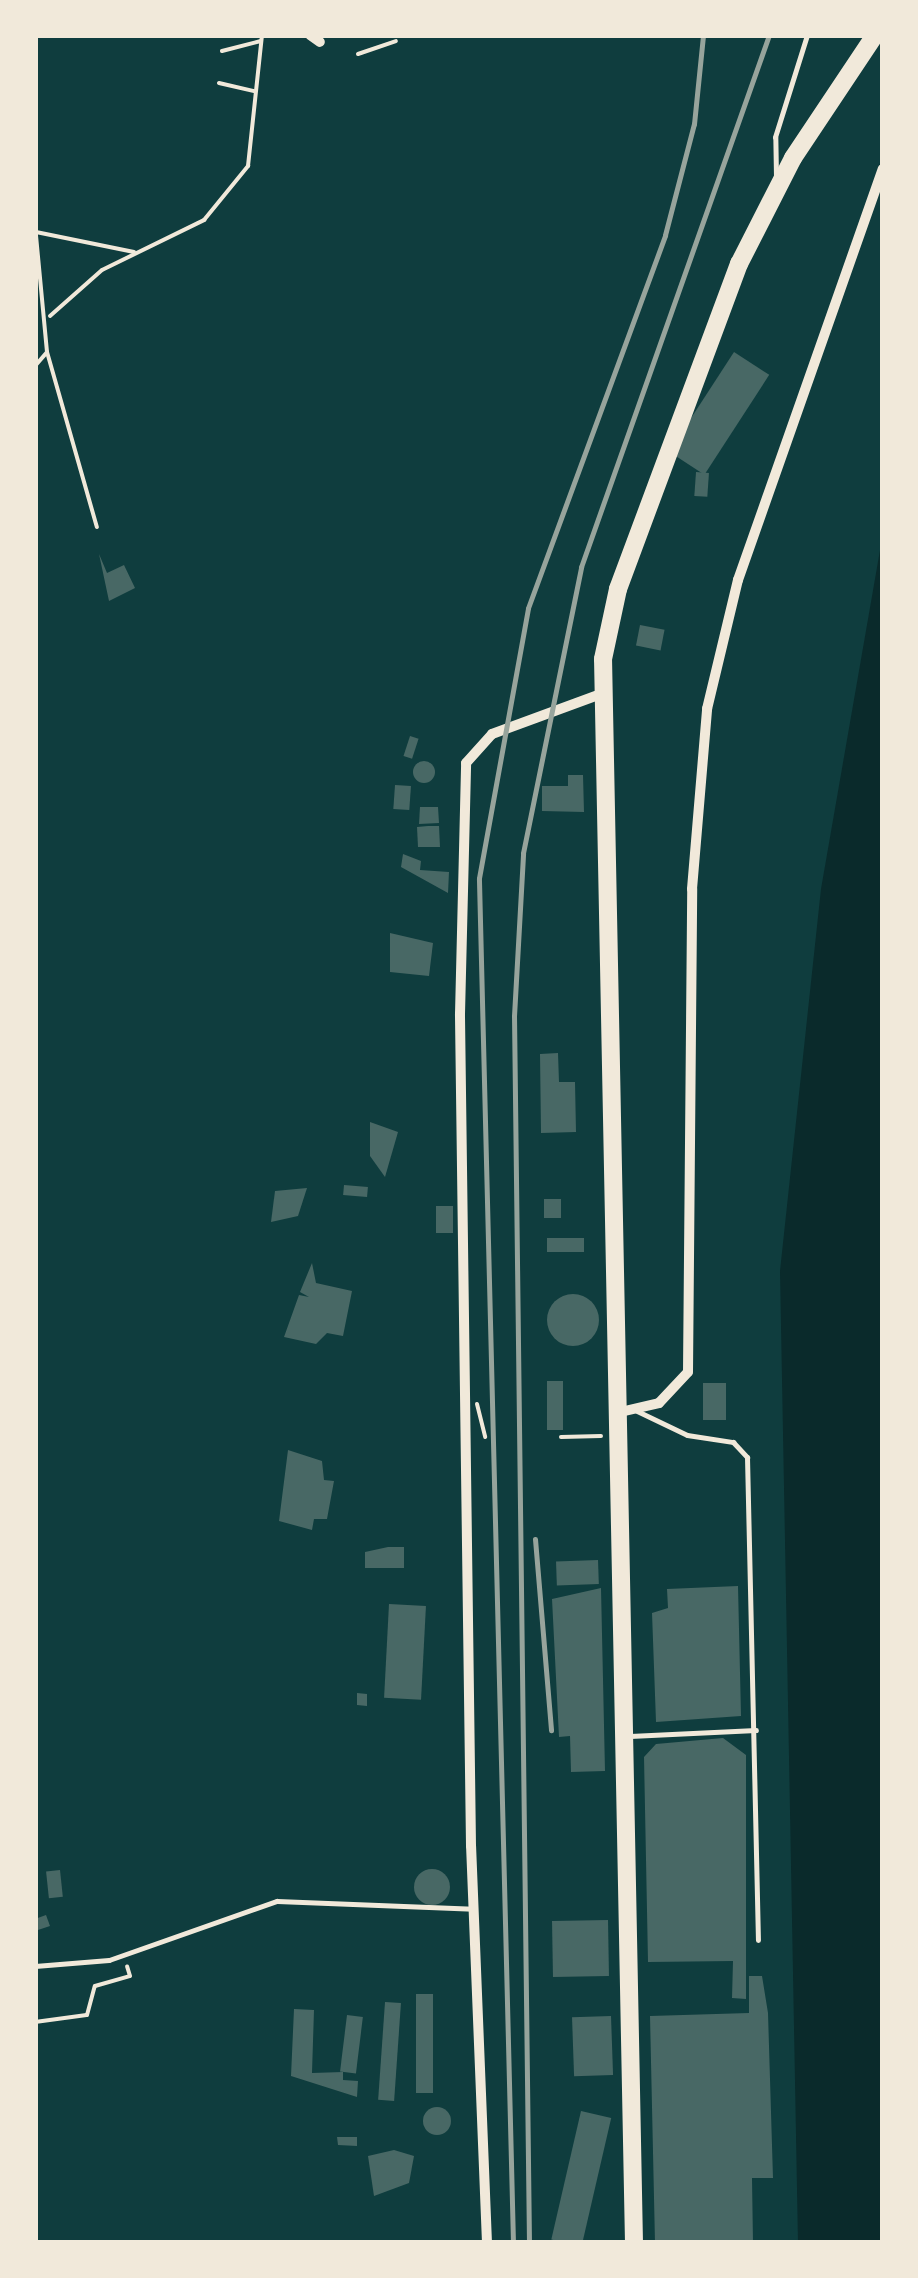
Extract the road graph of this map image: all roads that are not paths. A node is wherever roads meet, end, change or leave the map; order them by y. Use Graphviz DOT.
graph roads {
  1 [pos="807,35"];
  2 [pos="875,35"];
  3 [pos="883,42"];
  4 [pos="883,169"];
  5 [pos="778,184"];
  6 [pos="601,694"];
  7 [pos="634,1409"];
  8 [pos="615,1414"];
  9 [pos="756,1730"];
  10 [pos="622,1736"];
  11 [pos="473,1909"];
  12 [pos="758,1940"];
  13 [pos="35,1966"];
  14 [pos="488,2243"];
  15 [pos="634,2243"];
  1 -- 5 [label="lane"];
  2 -- 3 [label="street"];
  2 -- 5 [label="main road"];
  4 -- 7 [label="street"];
  5 -- 6 [label="main road"];
  6 -- 8 [label="main road"];
  6 -- 11 [label="street"];
  7 -- 8 [label="street"];
  7 -- 9 [label="lane"];
  8 -- 10 [label="main road"];
  9 -- 10 [label="lane"];
  9 -- 12 [label="lane"];
  10 -- 15 [label="main road"];
  11 -- 13 [label="lane"];
  11 -- 14 [label="street"];
}
